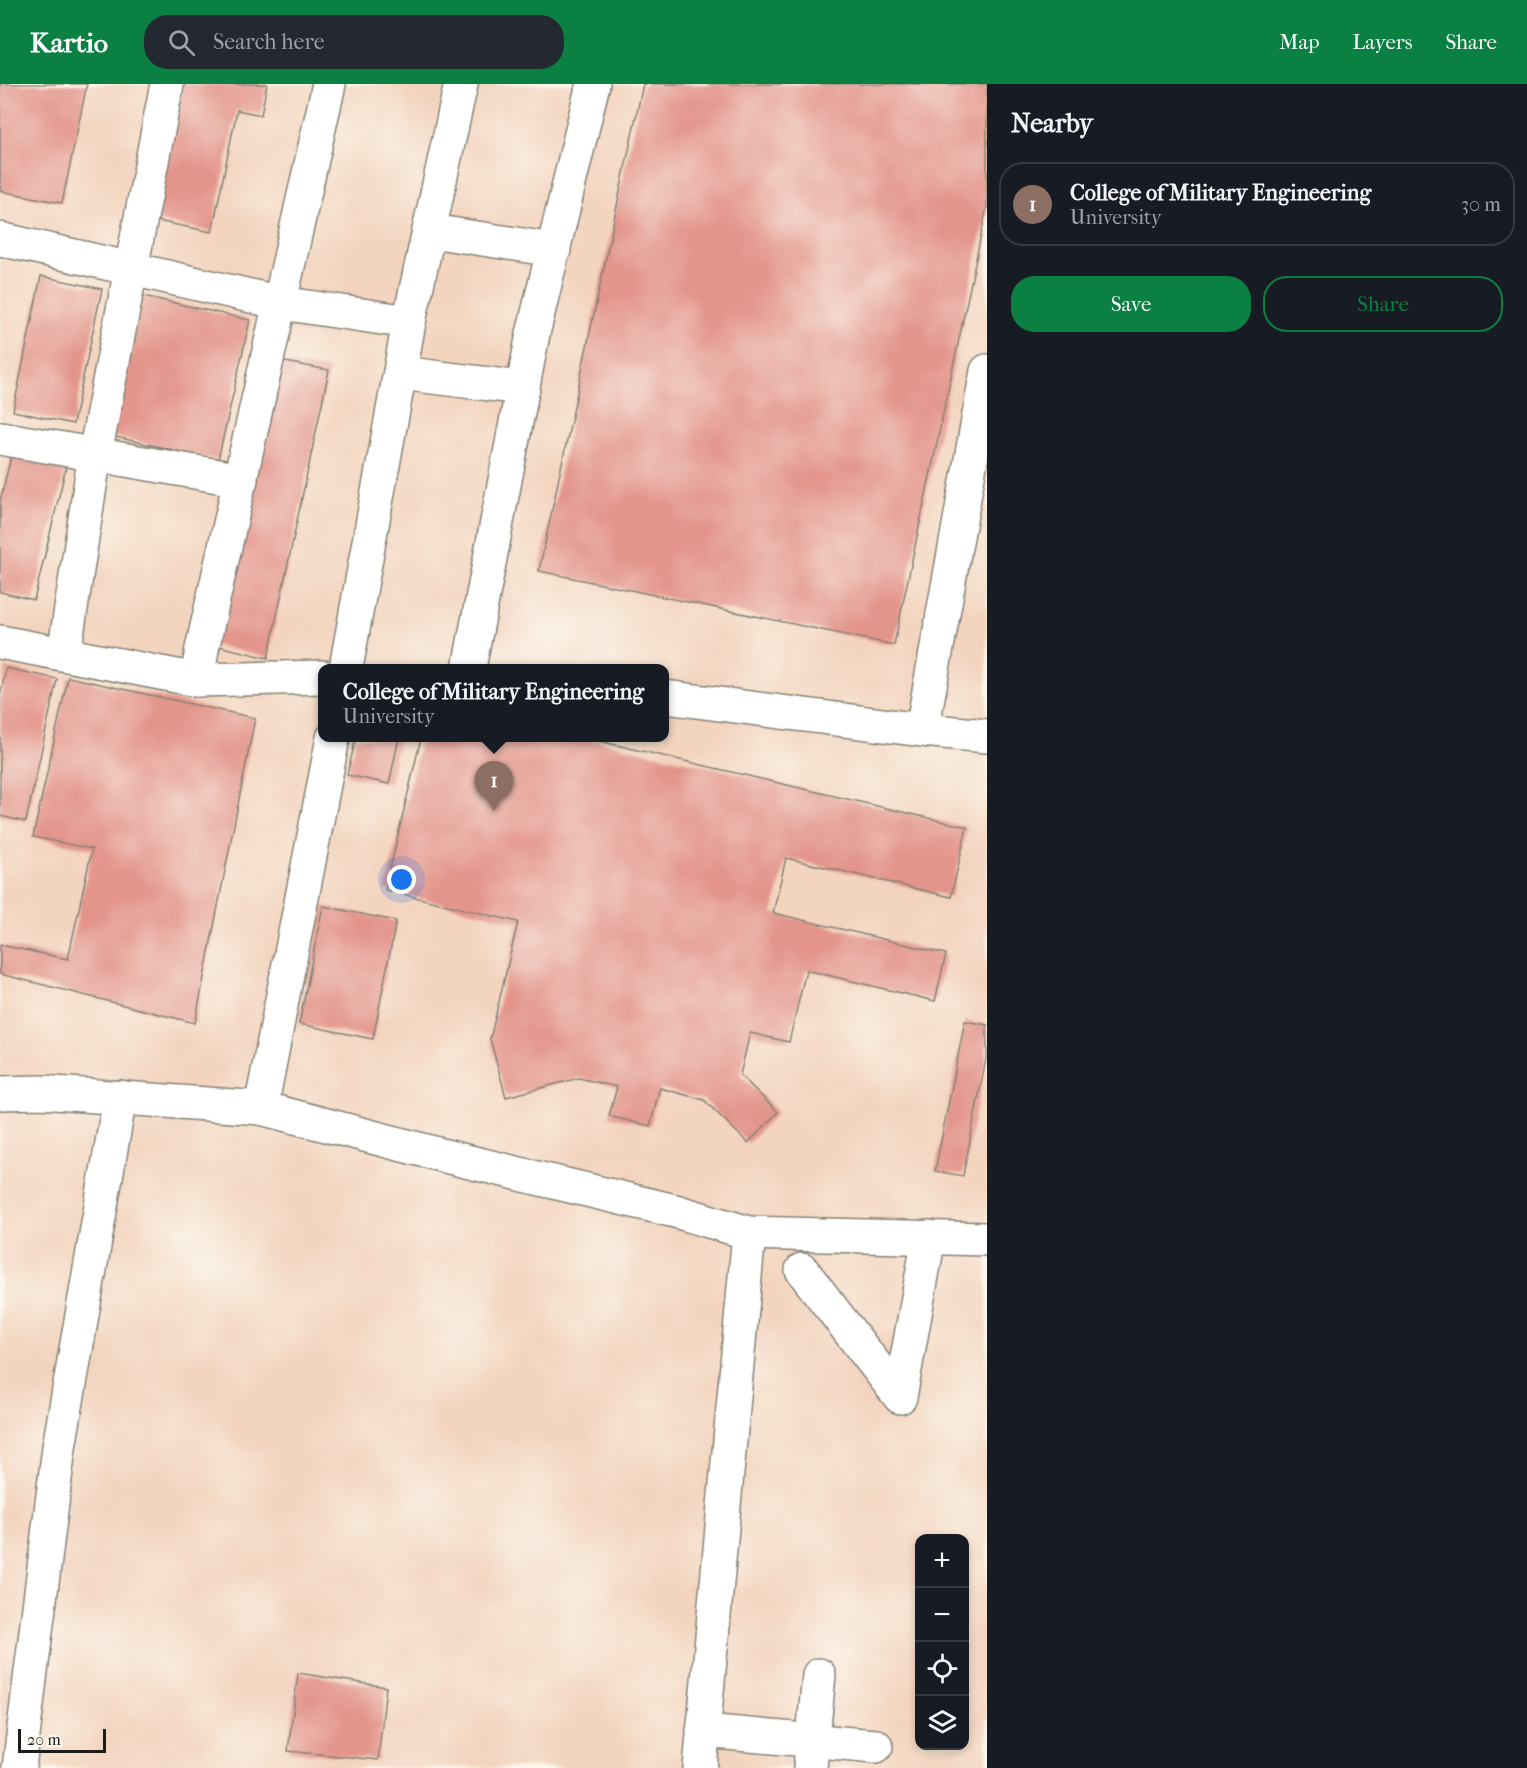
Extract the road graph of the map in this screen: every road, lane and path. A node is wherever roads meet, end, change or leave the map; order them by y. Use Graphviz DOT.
graph roads {
  1 [pos="167,84"];
  2 [pos="329,84"];
  3 [pos="461,84"];
  4 [pos="593,84"];
  5 [pos="431,231"];
  6 [pos="0,239"];
  7 [pos="554,250"];
  8 [pos="131,269"];
  9 [pos="281,303"];
  10 [pos="409,322"];
  11 [pos="987,372"];
  12 [pos="400,373"];
  13 [pos="523,388"];
  14 [pos="0,438"];
  15 [pos="95,454"];
  16 [pos="242,480"];
  17 [pos="0,642"];
  18 [pos="64,654"];
  19 [pos="347,664"];
  20 [pos="470,664"];
  21 [pos="318,676"];
  22 [pos="197,680"];
  23 [pos="669,698"];
  24 [pos="922,730"];
  25 [pos="987,736"];
  26 [pos="332,742"];
  27 [pos="0,1093"];
  28 [pos="120,1097"];
  29 [pos="261,1108"];
  30 [pos="749,1233"];
  31 [pos="929,1237"];
  32 [pos="987,1239"];
  33 [pos="802,1270"];
  34 [pos="819,1675"];
  35 [pos="703,1731"];
  36 [pos="876,1746"];
  37 [pos="812,1754"];
  38 [pos="19,1768"];
  39 [pos="700,1768"];
  1 -- 8 [label="lane"];
  2 -- 9 [label="lane"];
  3 -- 5 [label="lane"];
  4 -- 7 [label="lane"];
  5 -- 7 [label="lane"];
  5 -- 10 [label="lane"];
  6 -- 8 [label="lane"];
  7 -- 13 [label="lane"];
  8 -- 9 [label="lane"];
  8 -- 15 [label="lane"];
  9 -- 10 [label="lane"];
  9 -- 16 [label="lane"];
  10 -- 12 [label="lane"];
  11 -- 24 [label="lane"];
  12 -- 13 [label="lane"];
  12 -- 19 [label="lane"];
  13 -- 20 [label="lane"];
  14 -- 15 [label="lane"];
  15 -- 16 [label="lane"];
  15 -- 18 [label="lane"];
  16 -- 22 [label="lane"];
  17 -- 18 [label="lane"];
  18 -- 22 [label="lane"];
  21 -- 22 [label="lane"];
  23 -- 24 [label="lane"];
  24 -- 25 [label="lane"];
  26 -- 29 [label="lane"];
  27 -- 28 [label="lane"];
  28 -- 29 [label="lane"];
  28 -- 38 [label="lane"];
  29 -- 30 [label="lane"];
  30 -- 31 [label="lane"];
  30 -- 35 [label="lane"];
  31 -- 32 [label="lane"];
  31 -- 33 [label="lane"];
  34 -- 37 [label="lane"];
  35 -- 37 [label="lane"];
  35 -- 39 [label="lane"];
  36 -- 37 [label="lane"];
}
